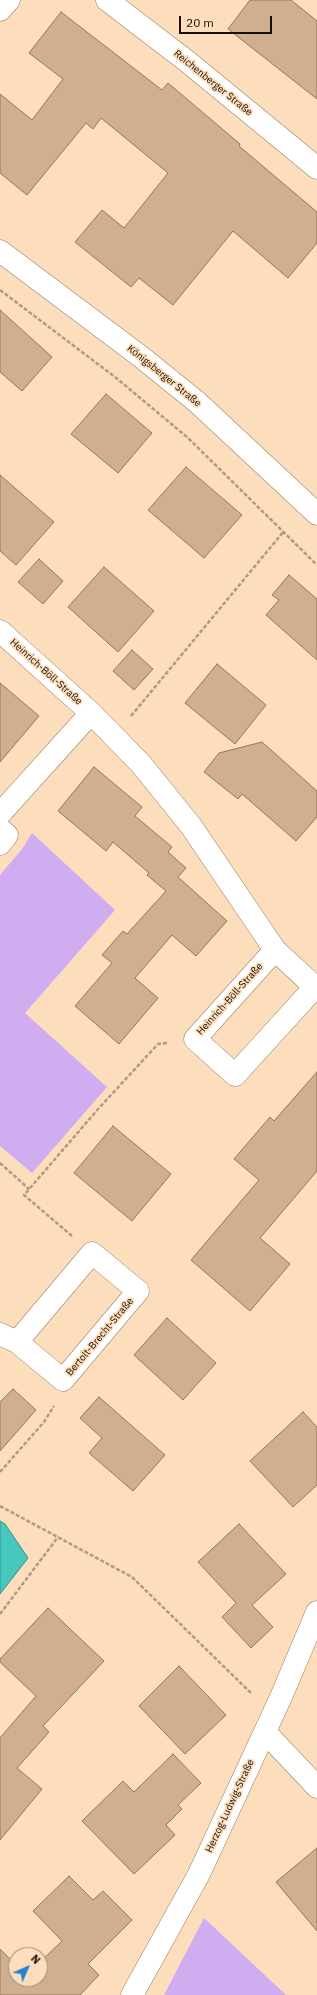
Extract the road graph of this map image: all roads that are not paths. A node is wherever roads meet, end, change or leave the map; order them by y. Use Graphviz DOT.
graph roads {
  1 [pos="8,0"];
  2 [pos="107,0"];
  3 [pos="0,10"];
  4 [pos="317,168"];
  5 [pos="0,250"];
  6 [pos="317,514"];
  7 [pos="0,631"];
  8 [pos="91,713"];
  9 [pos="0,814"];
  10 [pos="0,829"];
  11 [pos="0,844"];
  12 [pos="275,950"];
  13 [pos="9,1338"];
  14 [pos="317,1612"];
  15 [pos="269,1723"];
  16 [pos="317,1788"];
  17 [pos="132,1995"];
  1 -- 3 [label="street"];
  2 -- 4 [label="street, Reichenberger Straße"];
  5 -- 6 [label="street, Königsberger Straße"];
  7 -- 8 [label="street, Heinrich-Böll-Straße"];
  8 -- 9 [label="street, Heinrich-Böll-Straße"];
  8 -- 12 [label="street, Heinrich-Böll-Straße"];
  10 -- 11 [label="street"];
  12 -- 12 [label="street, Heinrich-Böll-Straße"];
  13 -- 13 [label="street, Bertolt-Brecht-Straße"];
  14 -- 15 [label="street, Herzog-Ludwig-Straße"];
  15 -- 16 [label="street"];
  15 -- 17 [label="street, Herzog-Ludwig-Straße"];
}
